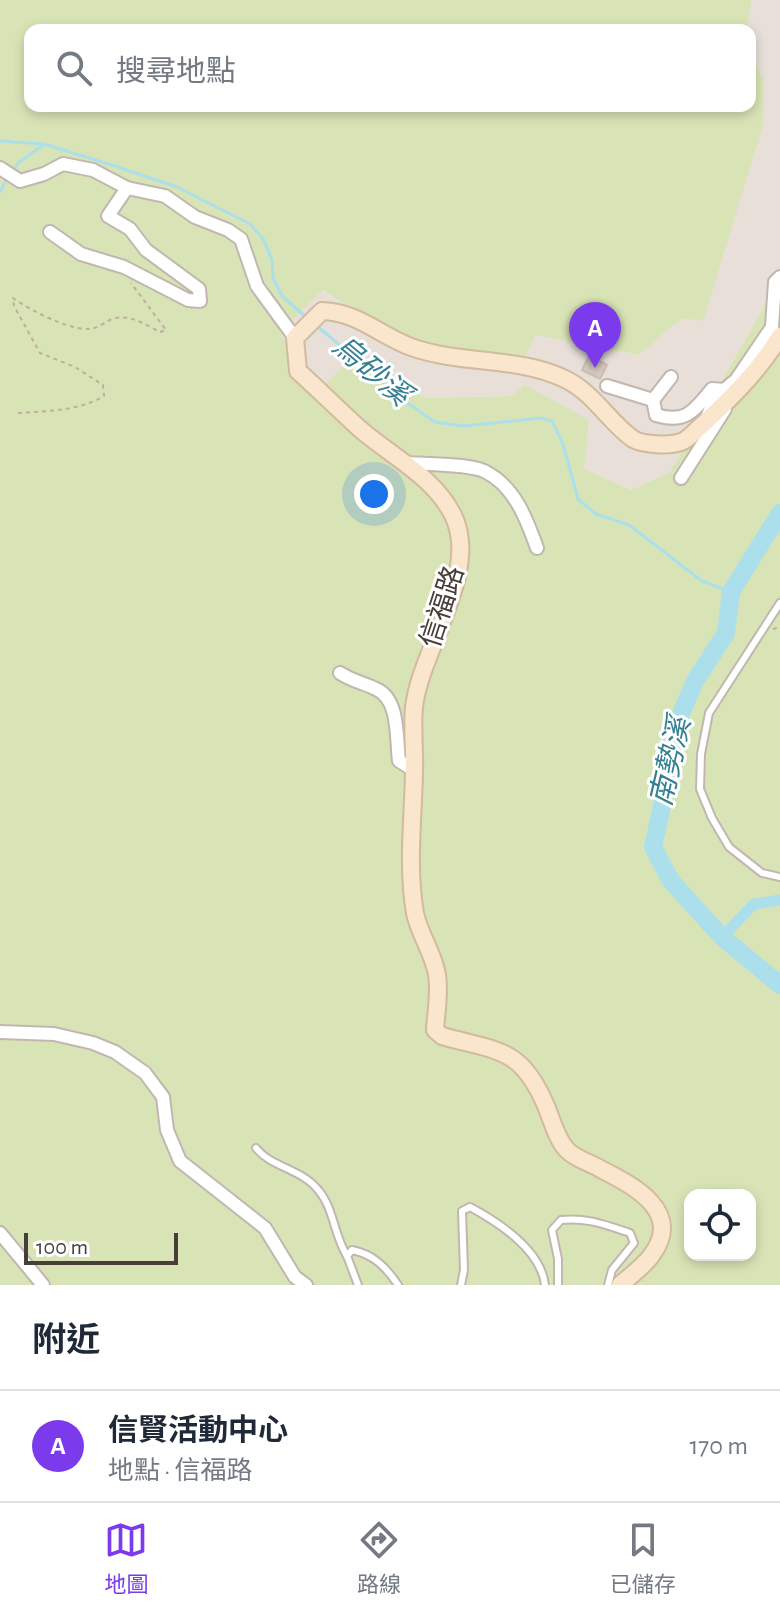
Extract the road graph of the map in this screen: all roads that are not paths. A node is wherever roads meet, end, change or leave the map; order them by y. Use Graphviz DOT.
graph roads {
  1 [pos="0,168"];
  2 [pos="127,188"];
  3 [pos="50,232"];
  4 [pos="780,277"];
  5 [pos="780,336"];
  6 [pos="295,338"];
  7 [pos="671,377"];
  8 [pos="607,386"];
  9 [pos="727,395"];
  10 [pos="653,400"];
  11 [pos="405,463"];
  12 [pos="681,478"];
  13 [pos="537,548"];
  14 [pos="780,603"];
  15 [pos="340,673"];
  16 [pos="414,770"];
  17 [pos="780,877"];
  18 [pos="0,1032"];
  19 [pos="256,1148"];
  20 [pos="0,1233"];
  21 [pos="347,1256"];
  22 [pos="43,1285"];
  23 [pos="306,1285"];
  24 [pos="358,1285"];
  25 [pos="398,1285"];
  26 [pos="461,1285"];
  27 [pos="545,1285"];
  28 [pos="558,1285"];
  29 [pos="608,1285"];
  30 [pos="620,1285"];
  1 -- 2 [label="street"];
  2 -- 3 [label="street"];
  2 -- 6 [label="street"];
  4 -- 9 [label="street"];
  5 -- 9 [label="street"];
  6 -- 9 [label="street"];
  6 -- 11 [label="street, 信福路"];
  7 -- 10 [label="street"];
  8 -- 10 [label="street"];
  9 -- 10 [label="street"];
  9 -- 12 [label="street"];
  11 -- 13 [label="street"];
  11 -- 16 [label="street, 信福路"];
  14 -- 17 [label="lane"];
  15 -- 16 [label="street"];
  16 -- 30 [label="street, 信福路"];
  18 -- 23 [label="street"];
  19 -- 21 [label="lane"];
  20 -- 22 [label="street"];
  21 -- 24 [label="lane"];
  21 -- 25 [label="lane"];
  26 -- 27 [label="lane"];
  28 -- 29 [label="lane"];
}
